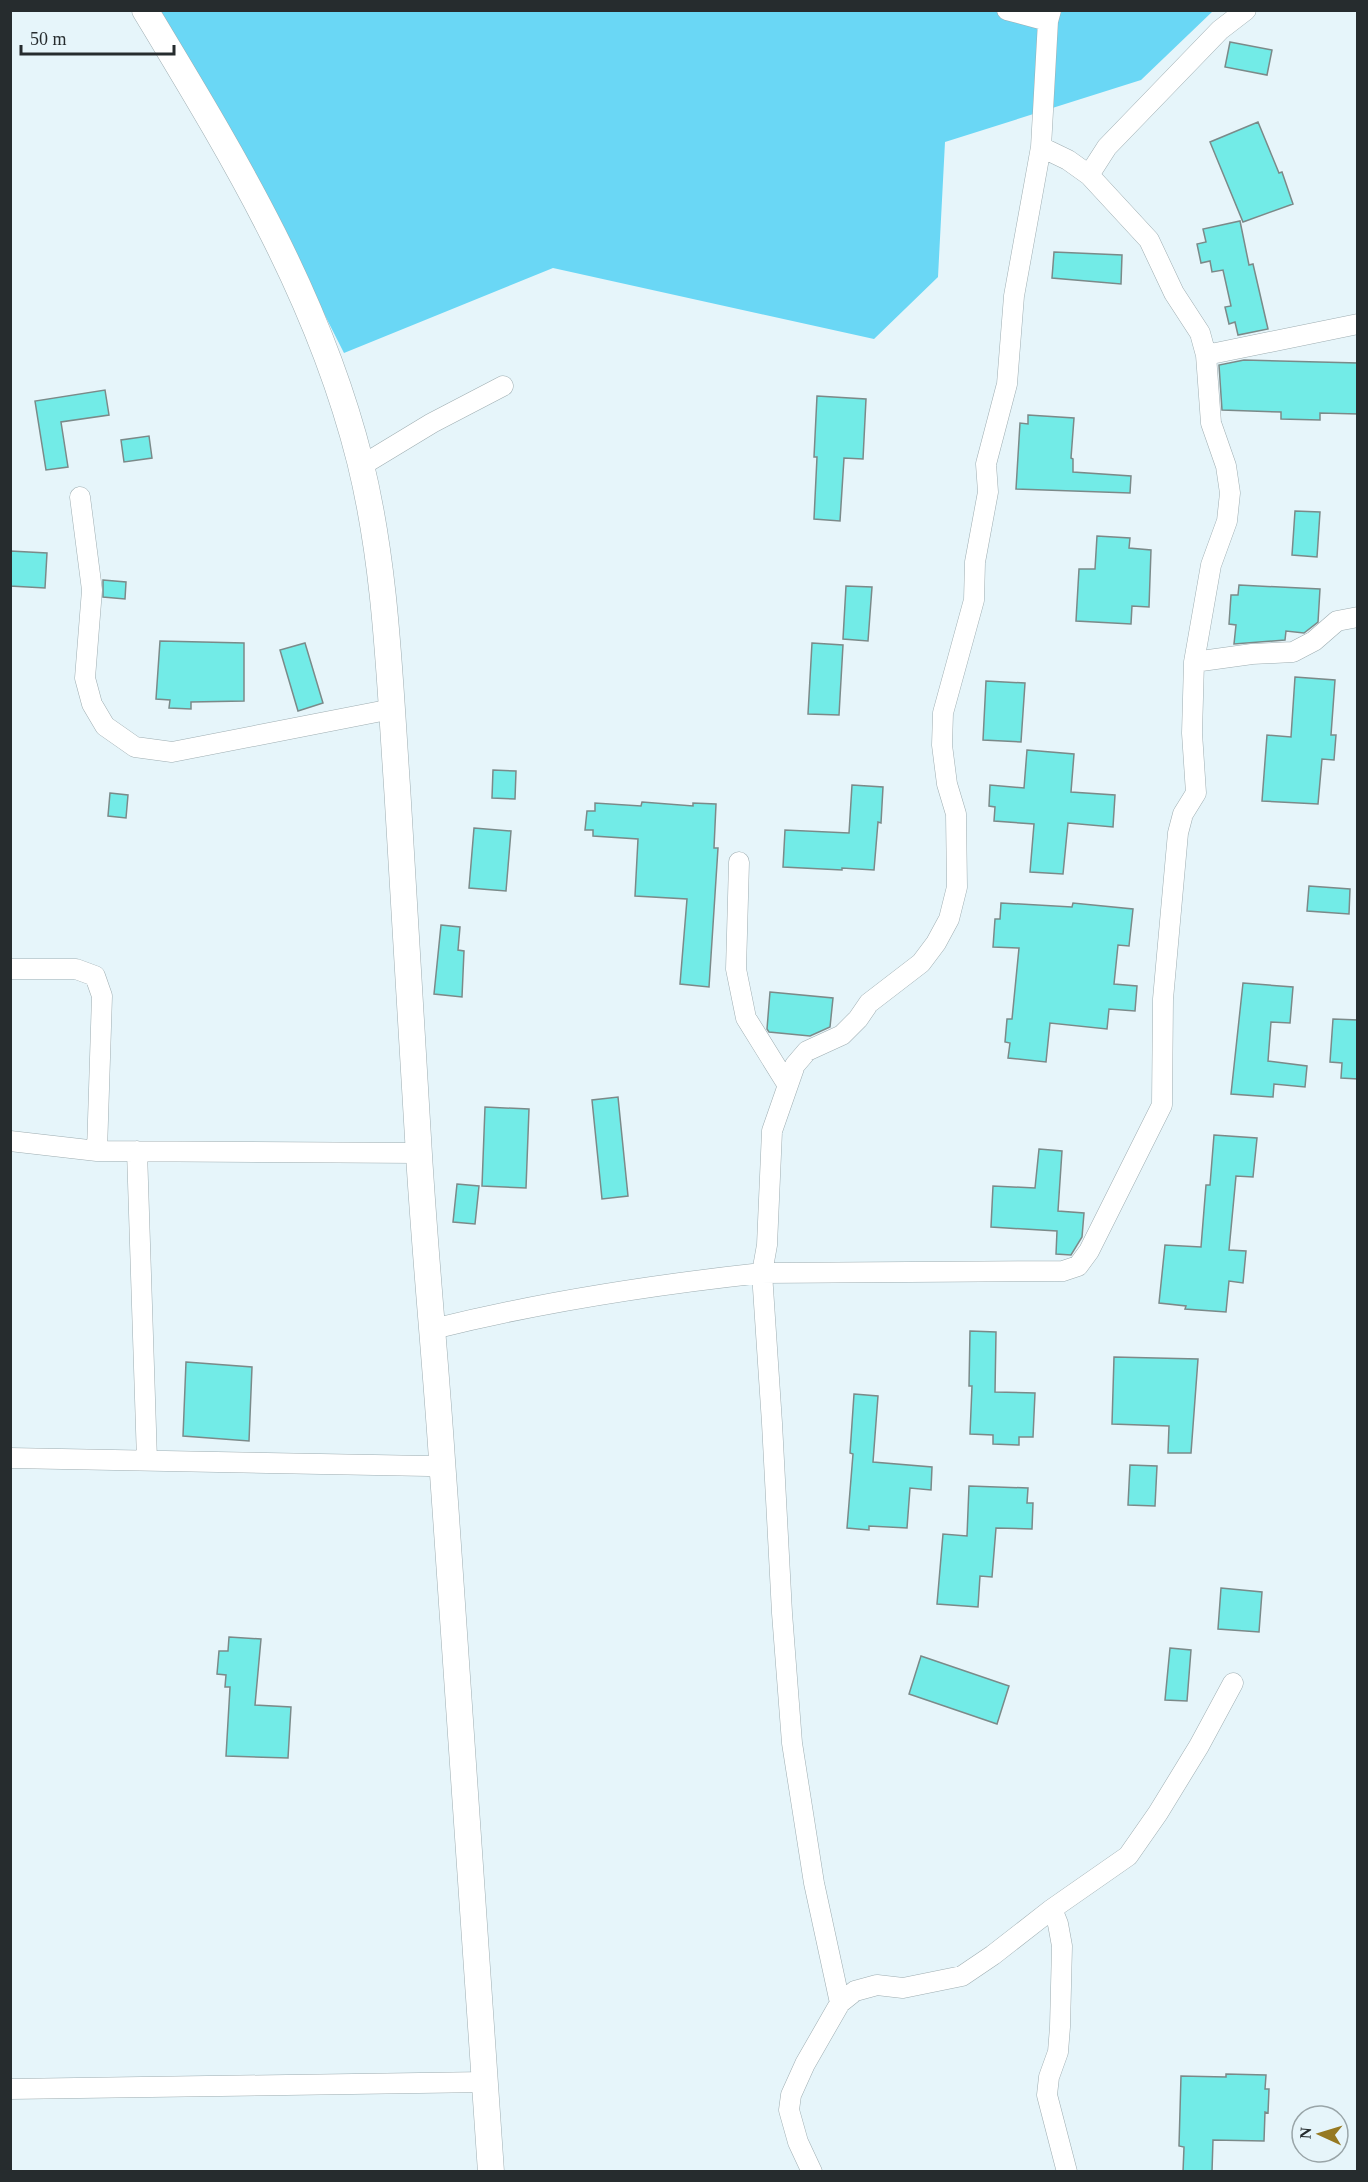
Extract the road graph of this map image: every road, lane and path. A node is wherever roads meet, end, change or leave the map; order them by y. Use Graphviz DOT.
graph roads {
  1 [pos="145,10"];
  2 [pos="1006,10"];
  3 [pos="1246,10"];
  4 [pos="1050,16"];
  5 [pos="1041,147"];
  6 [pos="1089,175"];
  7 [pos="1358,324"];
  8 [pos="1206,355"];
  9 [pos="502,386"];
  10 [pos="361,466"];
  11 [pos="80,497"];
  12 [pos="1358,617"];
  13 [pos="1194,662"];
  14 [pos="392,709"];
  15 [pos="739,862"];
  16 [pos="10,969"];
  17 [pos="787,1084"];
  18 [pos="10,1141"];
  19 [pos="97,1150"];
  20 [pos="136,1151"];
  21 [pos="419,1153"];
  22 [pos="762,1273"];
  23 [pos="433,1329"];
  24 [pos="10,1458"];
  25 [pos="147,1460"];
  26 [pos="443,1468"];
  27 [pos="1233,1683"];
  28 [pos="1052,1909"];
  29 [pos="840,2003"];
  30 [pos="485,2082"];
  31 [pos="10,2089"];
  32 [pos="491,2172"];
  33 [pos="812,2172"];
  34 [pos="1067,2172"];
  1 -- 10 [label="main road"];
  2 -- 4 [label="street"];
  3 -- 6 [label="street"];
  4 -- 5 [label="street"];
  5 -- 6 [label="street"];
  5 -- 17 [label="street"];
  6 -- 8 [label="street"];
  7 -- 8 [label="street"];
  8 -- 13 [label="street"];
  9 -- 10 [label="street"];
  10 -- 14 [label="main road"];
  11 -- 14 [label="street"];
  12 -- 13 [label="street"];
  13 -- 22 [label="street"];
  14 -- 21 [label="main road"];
  15 -- 17 [label="street"];
  16 -- 19 [label="street"];
  17 -- 22 [label="street"];
  18 -- 19 [label="street"];
  19 -- 20 [label="street"];
  20 -- 21 [label="street"];
  20 -- 25 [label="street"];
  21 -- 23 [label="main road"];
  22 -- 23 [label="street"];
  22 -- 29 [label="street"];
  23 -- 26 [label="main road"];
  24 -- 25 [label="street"];
  25 -- 26 [label="street"];
  26 -- 30 [label="main road"];
  27 -- 28 [label="street"];
  28 -- 29 [label="street"];
  28 -- 34 [label="street"];
  29 -- 33 [label="street"];
  30 -- 31 [label="street"];
  30 -- 32 [label="main road"];
}
